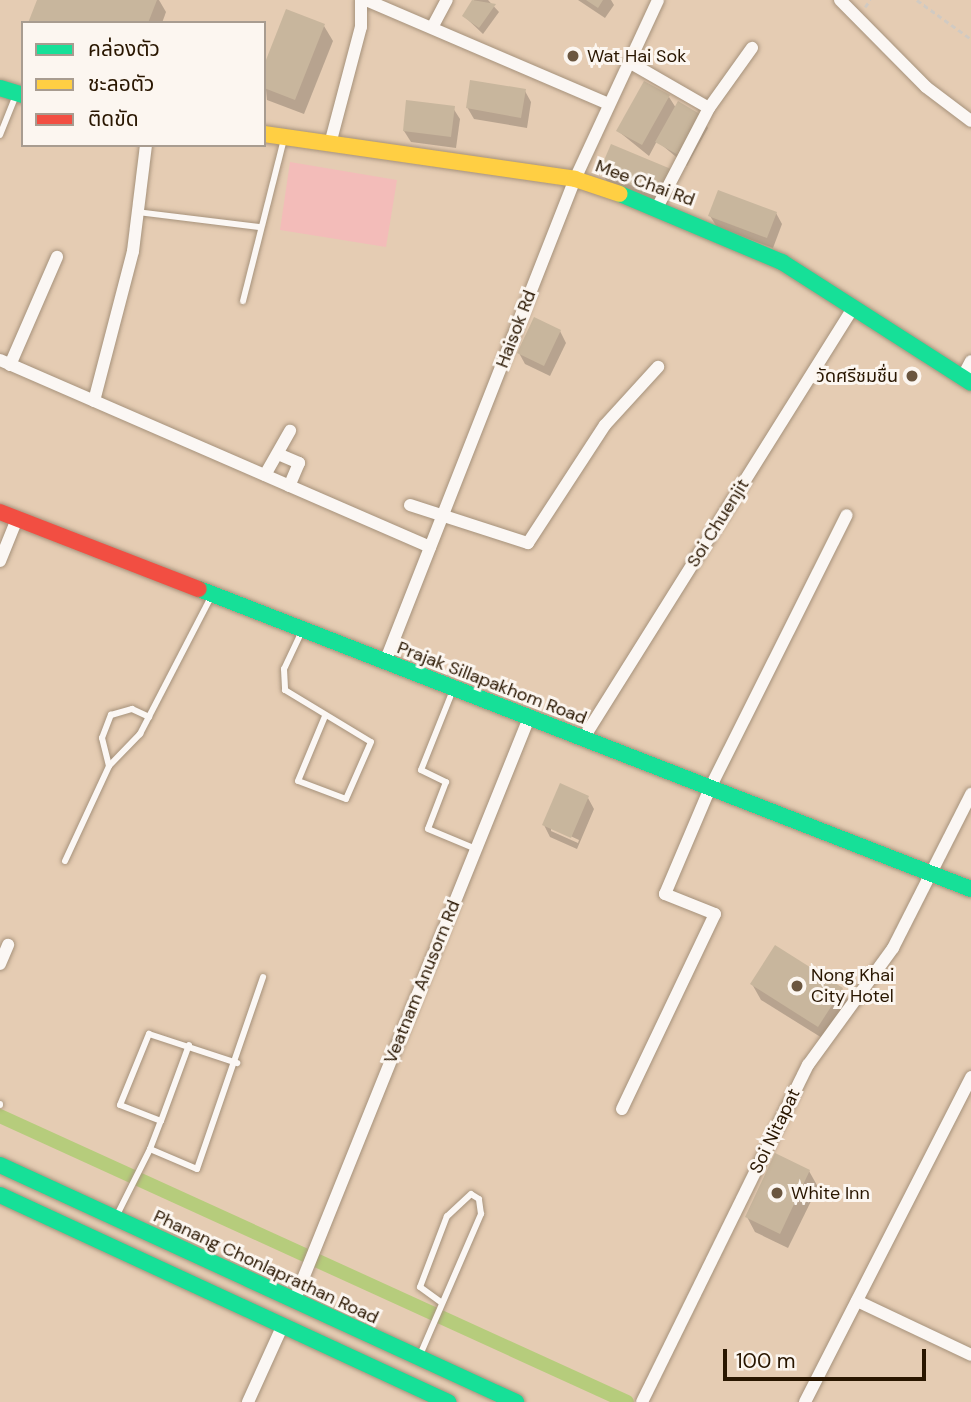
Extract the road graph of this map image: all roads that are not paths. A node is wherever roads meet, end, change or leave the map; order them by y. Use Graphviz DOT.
graph roads {
  1 [pos="363,0"];
  2 [pos="447,0"];
  3 [pos="658,0"];
  4 [pos="840,0"];
  5 [pos="434,24"];
  6 [pos="752,48"];
  7 [pos="629,62"];
  8 [pos="0,88"];
  9 [pos="20,94"];
  10 [pos="609,104"];
  11 [pos="709,108"];
  12 [pos="971,121"];
  13 [pos="266,134"];
  14 [pos="0,135"];
  15 [pos="285,137"];
  16 [pos="330,144"];
  17 [pos="146,147"];
  18 [pos="575,178"];
  19 [pos="658,206"];
  20 [pos="137,212"];
  21 [pos="260,227"];
  22 [pos="57,257"];
  23 [pos="243,301"];
  24 [pos="853,307"];
  25 [pos="971,361"];
  26 [pos="5,362"];
  27 [pos="658,367"];
  28 [pos="967,380"];
  29 [pos="94,401"];
  30 [pos="290,431"];
  31 [pos="278,454"];
  32 [pos="265,475"];
  33 [pos="289,486"];
  34 [pos="410,505"];
  35 [pos="0,513"];
  36 [pos="847,515"];
  37 [pos="442,516"];
  38 [pos="17,519"];
  39 [pos="430,547"];
  40 [pos="0,561"];
  41 [pos="212,594"];
  42 [pos="303,630"];
  43 [pos="385,662"];
  44 [pos="453,688"];
  45 [pos="325,716"];
  46 [pos="149,717"];
  47 [pos="529,718"];
  48 [pos="583,739"];
  49 [pos="108,766"];
  50 [pos="710,788"];
  51 [pos="971,794"];
  52 [pos="476,849"];
  53 [pos="65,862"];
  54 [pos="930,873"];
  55 [pos="971,889"];
  56 [pos="8,945"];
  57 [pos="0,964"];
  58 [pos="263,977"];
  59 [pos="189,1045"];
  60 [pos="237,1063"];
  61 [pos="971,1077"];
  62 [pos="622,1109"];
  63 [pos="161,1121"];
  64 [pos="150,1149"];
  65 [pos="0,1165"];
  66 [pos="0,1195"];
  67 [pos="115,1218"];
  68 [pos="294,1301"];
  69 [pos="857,1301"];
  70 [pos="439,1305"];
  71 [pos="282,1327"];
  72 [pos="971,1355"];
  73 [pos="419,1358"];
  74 [pos="642,1400"];
  75 [pos="809,1401"];
  76 [pos="248,1402"];
  77 [pos="448,1402"];
  78 [pos="516,1402"];
  1 -- 5 [label="street"];
  1 -- 16 [label="street"];
  2 -- 5 [label="street"];
  3 -- 7 [label="street, Haisok Rd"];
  4 -- 12 [label="street"];
  5 -- 10 [label="street"];
  6 -- 11 [label="street"];
  7 -- 10 [label="street, Haisok Rd"];
  7 -- 11 [label="street"];
  8 -- 9 [label="street"];
  9 -- 14 [label="lane"];
  10 -- 18 [label="street, Haisok Rd"];
  11 -- 19 [label="street"];
  13 -- 15 [label="street, Mee Chai Rd"];
  15 -- 16 [label="street, Mee Chai Rd"];
  15 -- 21 [label="lane"];
  16 -- 18 [label="street, Mee Chai Rd"];
  17 -- 20 [label="street"];
  18 -- 19 [label="street, Mee Chai Rd"];
  18 -- 37 [label="street, Haisok Rd"];
  19 -- 24 [label="street, Mee Chai Rd"];
  20 -- 21 [label="lane"];
  20 -- 29 [label="street"];
  21 -- 23 [label="lane"];
  22 -- 26 [label="street"];
  24 -- 28 [label="street, Mee Chai Rd"];
  24 -- 48 [label="street, Soi Chuenjit"];
  25 -- 28 [label="street"];
  26 -- 29 [label="street"];
  27 -- 37 [label="street"];
  29 -- 32 [label="street"];
  30 -- 31 [label="street"];
  31 -- 32 [label="street"];
  31 -- 33 [label="street"];
  32 -- 33 [label="street"];
  33 -- 39 [label="street"];
  34 -- 37 [label="street"];
  35 -- 38 [label="street, Prajak Sillapakhom Road"];
  36 -- 50 [label="street"];
  37 -- 39 [label="street, Haisok Rd"];
  38 -- 40 [label="street"];
  38 -- 41 [label="street, Prajak Sillapakhom Road"];
  39 -- 43 [label="street, Haisok Rd"];
  41 -- 42 [label="street, Prajak Sillapakhom Road"];
  41 -- 46 [label="lane"];
  42 -- 43 [label="street, Prajak Sillapakhom Road"];
  42 -- 45 [label="lane"];
  43 -- 44 [label="street, Prajak Sillapakhom Road"];
  44 -- 47 [label="street, Prajak Sillapakhom Road"];
  44 -- 52 [label="lane"];
  45 -- 45 [label="lane"];
  46 -- 49 [label="lane"];
  46 -- 49 [label="lane"];
  47 -- 48 [label="street, Prajak Sillapakhom Road"];
  47 -- 52 [label="street, Veatnam Anusorn Rd"];
  48 -- 50 [label="street, Prajak Sillapakhom Road"];
  49 -- 53 [label="lane"];
  50 -- 54 [label="street, Prajak Sillapakhom Road"];
  50 -- 62 [label="street"];
  51 -- 54 [label="street, Soi Nitapat"];
  52 -- 68 [label="street, Veatnam Anusorn Rd"];
  54 -- 55 [label="street, Prajak Sillapakhom Road"];
  54 -- 74 [label="street, Soi Nitapat"];
  56 -- 57 [label="street"];
  58 -- 60 [label="lane"];
  59 -- 60 [label="lane"];
  59 -- 63 [label="lane"];
  59 -- 63 [label="lane"];
  60 -- 64 [label="lane"];
  61 -- 69 [label="street"];
  63 -- 64 [label="lane"];
  64 -- 67 [label="lane"];
  65 -- 67 [label="street, Phanang Chonlaprathan Road"];
  66 -- 71 [label="street"];
  67 -- 68 [label="street, Phanang Chonlaprathan Road"];
  68 -- 71 [label="street"];
  68 -- 73 [label="street, Phanang Chonlaprathan Road"];
  69 -- 72 [label="street"];
  69 -- 75 [label="street"];
  70 -- 70 [label="lane"];
  70 -- 73 [label="lane"];
  71 -- 76 [label="street"];
  71 -- 77 [label="street"];
  73 -- 78 [label="street, Phanang Chonlaprathan Road"];
}
